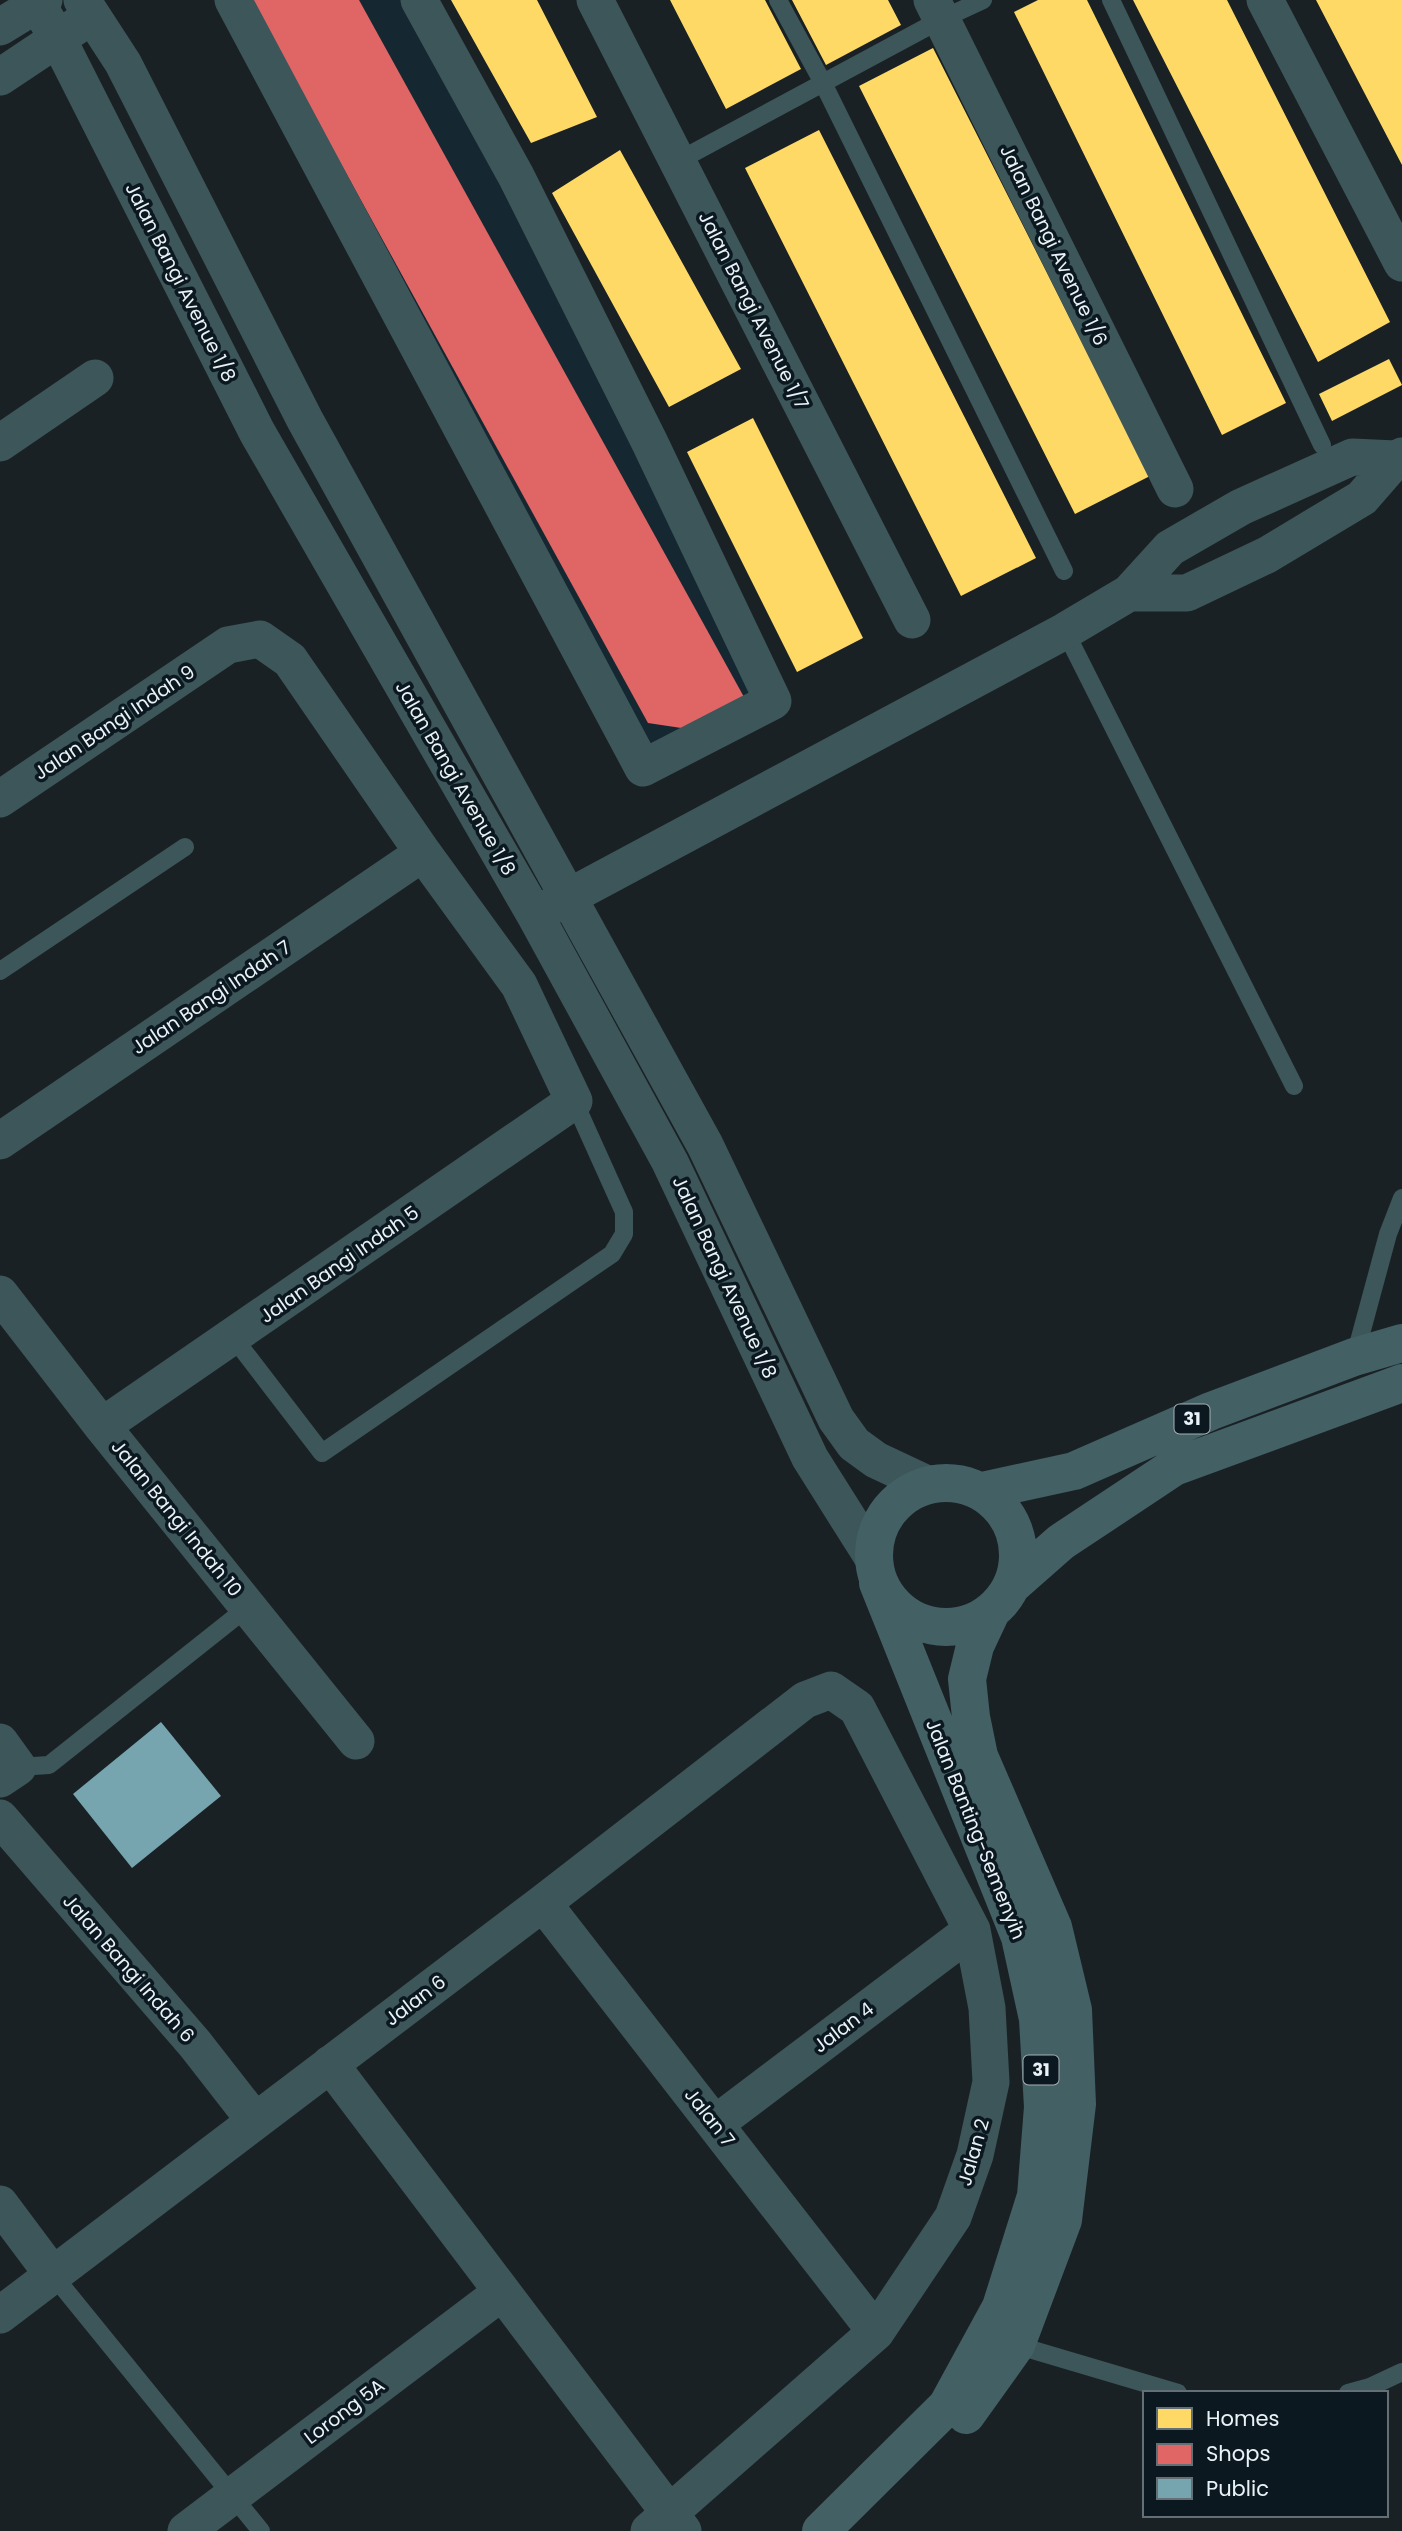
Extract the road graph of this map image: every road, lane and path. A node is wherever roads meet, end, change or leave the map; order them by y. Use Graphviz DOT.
graph roads {
  1 [pos="233,0"];
  2 [pos="419,0"];
  3 [pos="595,0"];
  4 [pos="778,0"];
  5 [pos="983,0"];
  6 [pos="1111,0"];
  7 [pos="1265,0"];
  8 [pos="39,1"];
  9 [pos="91,5"];
  10 [pos="937,9"];
  11 [pos="0,27"];
  12 [pos="58,39"];
  13 [pos="0,77"];
  14 [pos="822,83"];
  15 [pos="678,161"];
  16 [pos="1402,263"];
  17 [pos="95,378"];
  18 [pos="0,443"];
  19 [pos="1322,445"];
  20 [pos="1399,458"];
  21 [pos="1175,489"];
  22 [pos="1064,571"];
  23 [pos="1129,593"];
  24 [pos="912,620"];
  25 [pos="1065,631"];
  26 [pos="0,799"];
  27 [pos="185,847"];
  28 [pos="423,853"];
  29 [pos="568,897"];
  30 [pos="534,915"];
  31 [pos="0,971"];
  32 [pos="1294,1086"];
  33 [pos="574,1101"];
  34 [pos="0,1141"];
  35 [pos="1402,1199"];
  36 [pos="0,1294"];
  37 [pos="233,1337"];
  38 [pos="1402,1343"];
  39 [pos="1354,1357"];
  40 [pos="1402,1382"];
  41 [pos="102,1426"];
  42 [pos="927,1484"];
  43 [pos="982,1491"];
  44 [pos="875,1571"];
  45 [pos="1001,1599"];
  46 [pos="248,1606"];
  47 [pos="831,1690"];
  48 [pos="356,1741"];
  49 [pos="6,1763"];
  50 [pos="0,1818"];
  51 [pos="544,1903"];
  52 [pos="972,1930"];
  53 [pos="331,2064"];
  54 [pos="255,2120"];
  55 [pos="715,2124"];
  56 [pos="0,2204"];
  57 [pos="53,2275"];
  58 [pos="502,2292"];
  59 [pos="0,2315"];
  60 [pos="876,2332"];
  61 [pos="1016,2345"];
  62 [pos="1402,2372"];
  63 [pos="1171,2391"];
  64 [pos="1355,2391"];
  65 [pos="232,2496"];
  66 [pos="667,2526"];
  67 [pos="828,2526"];
  68 [pos="186,2531"];
  69 [pos="261,2531"];
  1 -- 2 [label="street"];
  3 -- 15 [label="street, Jalan Bangi Avenue 1/7"];
  4 -- 14 [label="lane"];
  5 -- 10 [label="lane"];
  6 -- 19 [label="lane"];
  7 -- 16 [label="street"];
  8 -- 11 [label="street"];
  8 -- 12 [label="street, Jalan Bangi Avenue 1/8"];
  9 -- 12 [label="street"];
  9 -- 29 [label="street, Jalan Bangi Avenue 1/8"];
  10 -- 14 [label="lane"];
  10 -- 21 [label="street, Jalan Bangi Avenue 1/6"];
  12 -- 13 [label="street"];
  12 -- 30 [label="street, Jalan Bangi Avenue 1/8"];
  14 -- 15 [label="lane"];
  14 -- 22 [label="lane"];
  15 -- 24 [label="street, Jalan Bangi Avenue 1/7"];
  17 -- 18 [label="street"];
  20 -- 23 [label="street"];
  20 -- 23 [label="street"];
  23 -- 25 [label="street"];
  25 -- 29 [label="street"];
  25 -- 32 [label="lane"];
  26 -- 28 [label="street, Jalan Bangi Indah 9"];
  27 -- 31 [label="lane"];
  28 -- 33 [label="street"];
  28 -- 34 [label="street, Jalan Bangi Indah 7"];
  29 -- 30 [label="street"];
  29 -- 42 [label="street, Jalan Bangi Avenue 1/8"];
  30 -- 44 [label="street, Jalan Bangi Avenue 1/8"];
  33 -- 37 [label="street, Jalan Bangi Indah 5"];
  33 -- 37 [label="lane"];
  35 -- 39 [label="lane"];
  36 -- 41 [label="street, Jalan Bangi Indah 10"];
  37 -- 41 [label="street, Jalan Bangi Indah 5"];
  38 -- 39 [label="main road, 31"];
  39 -- 43 [label="main road, 31"];
  40 -- 45 [label="main road, Jalan Banting-Semenyih / 31"];
  41 -- 46 [label="street, Jalan Bangi Indah 10"];
  42 -- 43 [label="main road"];
  42 -- 44 [label="main road"];
  43 -- 45 [label="main road"];
  44 -- 45 [label="main road"];
  44 -- 67 [label="main road, Jalan Banting-Semenyih / 31"];
  45 -- 61 [label="main road, Jalan Banting-Semenyih / 31"];
  46 -- 48 [label="street, Jalan Bangi Indah 10"];
  46 -- 49 [label="lane"];
  47 -- 51 [label="street, Jalan 6"];
  47 -- 52 [label="street, Jalan 2"];
  50 -- 54 [label="street, Jalan Bangi Indah 6"];
  51 -- 53 [label="street, Jalan 6"];
  51 -- 55 [label="street, Jalan 7"];
  52 -- 55 [label="street, Jalan 4"];
  52 -- 60 [label="street, Jalan 2"];
  53 -- 54 [label="street, Jalan 6"];
  53 -- 58 [label="street"];
  54 -- 57 [label="street, Jalan 6"];
  55 -- 60 [label="street, Jalan 7"];
  56 -- 57 [label="street"];
  57 -- 59 [label="street, Jalan 6"];
  57 -- 65 [label="lane"];
  58 -- 65 [label="street, Lorong 5A"];
  58 -- 66 [label="street"];
  60 -- 66 [label="street, Jalan 2"];
  61 -- 63 [label="lane"];
  61 -- 67 [label="main road, Jalan Banting-Semenyih / 31"];
  62 -- 64 [label="lane"];
  65 -- 68 [label="street, Lorong 5A"];
  65 -- 69 [label="lane"];
}
